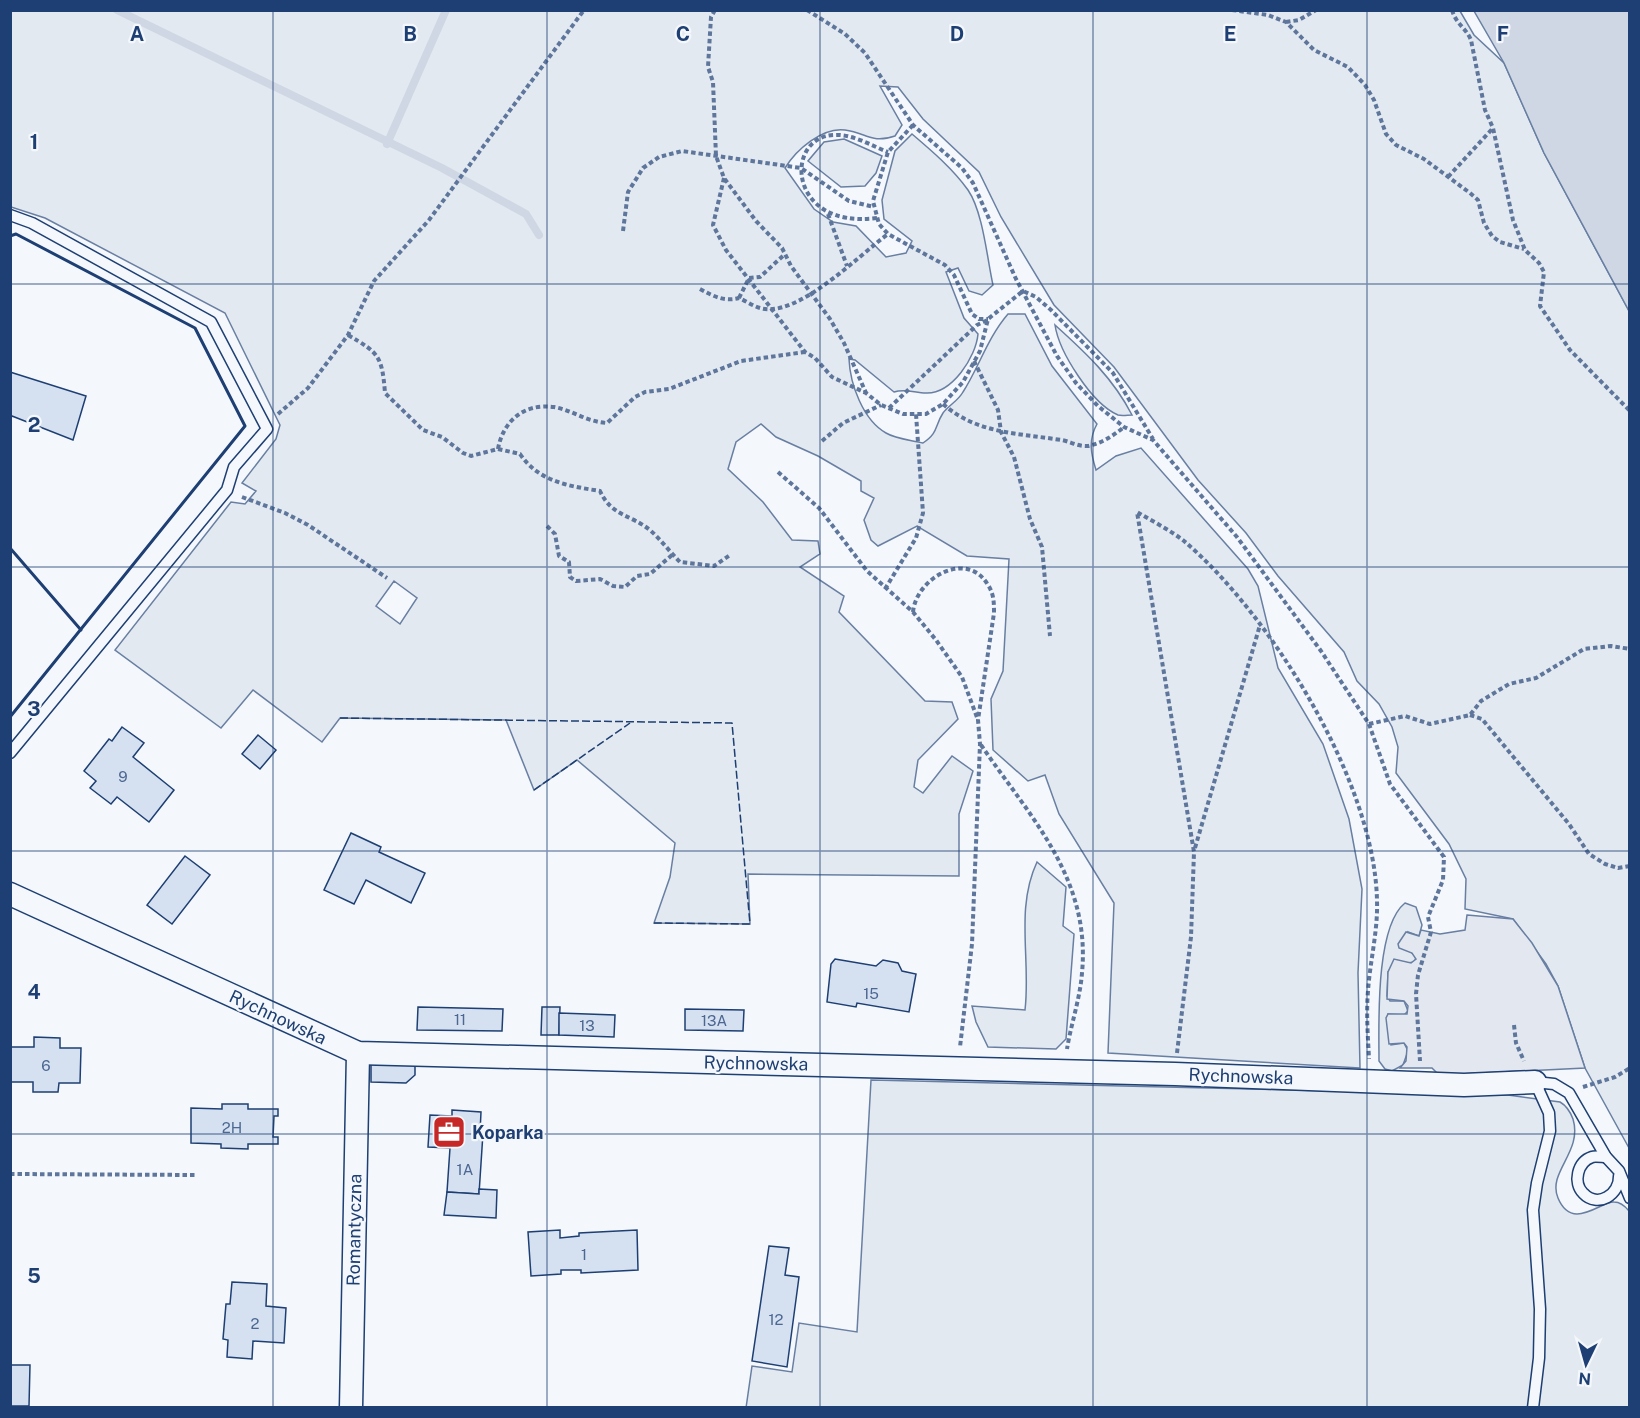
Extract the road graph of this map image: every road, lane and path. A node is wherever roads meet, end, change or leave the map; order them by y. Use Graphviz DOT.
graph roads {
  1 [pos="584,10"];
  2 [pos="715,10"];
  3 [pos="807,10"];
  4 [pos="1232,10"];
  5 [pos="1317,10"];
  6 [pos="1452,10"];
  7 [pos="1286,22"];
  8 [pos="913,125"];
  9 [pos="1493,128"];
  10 [pos="888,152"];
  11 [pos="716,156"];
  12 [pos="801,168"];
  13 [pos="1448,177"];
  14 [pos="724,178"];
  15 [pos="874,207"];
  16 [pos="827,213"];
  17 [pos="10,215"];
  18 [pos="877,218"];
  19 [pos="623,231"];
  20 [pos="888,234"];
  21 [pos="1525,250"];
  22 [pos="785,254"];
  23 [pos="847,266"];
  24 [pos="749,278"];
  25 [pos="700,289"];
  26 [pos="1023,291"];
  27 [pos="813,293"];
  28 [pos="740,298"];
  29 [pos="773,309"];
  30 [pos="988,319"];
  31 [pos="348,334"];
  32 [pos="805,352"];
  33 [pos="974,361"];
  34 [pos="866,393"];
  35 [pos="943,404"];
  36 [pos="881,405"];
  37 [pos="889,408"];
  38 [pos="1629,411"];
  39 [pos="916,414"];
  40 [pos="1124,427"];
  41 [pos="267,429"];
  42 [pos="1001,432"];
  43 [pos="1153,440"];
  44 [pos="822,441"];
  45 [pos="498,449"];
  46 [pos="778,472"];
  47 [pos="227,490"];
  48 [pos="547,526"];
  49 [pos="672,555"];
  50 [pos="730,555"];
  51 [pos="387,578"];
  52 [pos="885,589"];
  53 [pos="913,612"];
  54 [pos="1260,624"];
  55 [pos="1050,636"];
  56 [pos="1629,649"];
  57 [pos="1470,715"];
  58 [pos="978,720"];
  59 [pos="1369,724"];
  60 [pos="980,744"];
  61 [pos="10,753"];
  62 [pos="1194,852"];
  63 [pos="1629,866"];
  64 [pos="10,894"];
  65 [pos="1514,1025"];
  66 [pos="1068,1047"];
  67 [pos="358,1053"];
  68 [pos="957,1068"];
  69 [pos="1629,1068"];
  70 [pos="1175,1074"];
  71 [pos="1369,1081"];
  72 [pos="1535,1082"];
  73 [pos="1421,1083"];
  74 [pos="1592,1084"];
  75 [pos="1606,1157"];
  76 [pos="1619,1171"];
  77 [pos="10,1174"];
  78 [pos="196,1175"];
  79 [pos="1629,1198"];
  80 [pos="351,1407"];
  81 [pos="1533,1407"];
  1 -- 31 [label="path"];
  2 -- 11 [label="path"];
  3 -- 8 [label="path"];
  4 -- 7 [label="path"];
  5 -- 7 [label="path"];
  6 -- 9 [label="path"];
  7 -- 13 [label="path"];
  8 -- 10 [label="path"];
  8 -- 26 [label="path"];
  9 -- 13 [label="path"];
  9 -- 21 [label="path"];
  10 -- 12 [label="path"];
  10 -- 15 [label="path"];
  11 -- 12 [label="path"];
  11 -- 14 [label="path"];
  11 -- 19 [label="path"];
  12 -- 15 [label="path"];
  12 -- 16 [label="path"];
  13 -- 21 [label="path"];
  14 -- 22 [label="path"];
  14 -- 24 [label="path"];
  15 -- 18 [label="path"];
  16 -- 18 [label="path"];
  16 -- 23 [label="path"];
  17 -- 41 [label="lane"];
  18 -- 20 [label="path"];
  20 -- 23 [label="path"];
  20 -- 30 [label="path"];
  21 -- 38 [label="path"];
  22 -- 24 [label="path"];
  22 -- 27 [label="path"];
  23 -- 27 [label="path"];
  24 -- 28 [label="path"];
  24 -- 29 [label="path"];
  25 -- 28 [label="path"];
  26 -- 30 [label="path"];
  26 -- 40 [label="path"];
  26 -- 43 [label="path"];
  27 -- 29 [label="path"];
  27 -- 34 [label="path"];
  28 -- 29 [label="path"];
  29 -- 32 [label="path"];
  30 -- 33 [label="path"];
  30 -- 37 [label="path"];
  31 -- 41 [label="path"];
  31 -- 45 [label="path"];
  32 -- 34 [label="path"];
  32 -- 45 [label="path"];
  33 -- 35 [label="path"];
  33 -- 42 [label="path"];
  34 -- 36 [label="path"];
  35 -- 39 [label="path"];
  35 -- 42 [label="path"];
  36 -- 37 [label="path"];
  36 -- 44 [label="path"];
  37 -- 39 [label="path"];
  39 -- 52 [label="path"];
  40 -- 42 [label="path"];
  40 -- 43 [label="path"];
  41 -- 47 [label="lane"];
  42 -- 55 [label="path"];
  43 -- 59 [label="path"];
  45 -- 49 [label="path"];
  46 -- 52 [label="path"];
  47 -- 51 [label="path"];
  47 -- 61 [label="lane"];
  48 -- 49 [label="path"];
  49 -- 50 [label="path"];
  52 -- 53 [label="path"];
  53 -- 58 [label="path"];
  53 -- 58 [label="path"];
  54 -- 62 [label="path"];
  54 -- 62 [label="path"];
  54 -- 71 [label="path"];
  56 -- 57 [label="path"];
  57 -- 59 [label="path"];
  57 -- 63 [label="path"];
  58 -- 60 [label="path"];
  59 -- 73 [label="path"];
  60 -- 66 [label="path"];
  60 -- 68 [label="path"];
  62 -- 70 [label="path"];
  64 -- 67 [label="street, Rychnowska"];
  65 -- 72 [label="path"];
  67 -- 68 [label="street, Rychnowska"];
  67 -- 80 [label="street, Romantyczna"];
  68 -- 70 [label="street, Rychnowska"];
  69 -- 74 [label="path"];
  70 -- 71 [label="street, Rychnowska"];
  71 -- 73 [label="street, Rychnowska"];
  72 -- 73 [label="street, Rychnowska"];
  72 -- 75 [label="lane"];
  72 -- 81 [label="lane"];
  75 -- 76 [label="lane"];
  75 -- 76 [label="lane"];
  76 -- 79 [label="lane"];
  77 -- 78 [label="path"];
}
